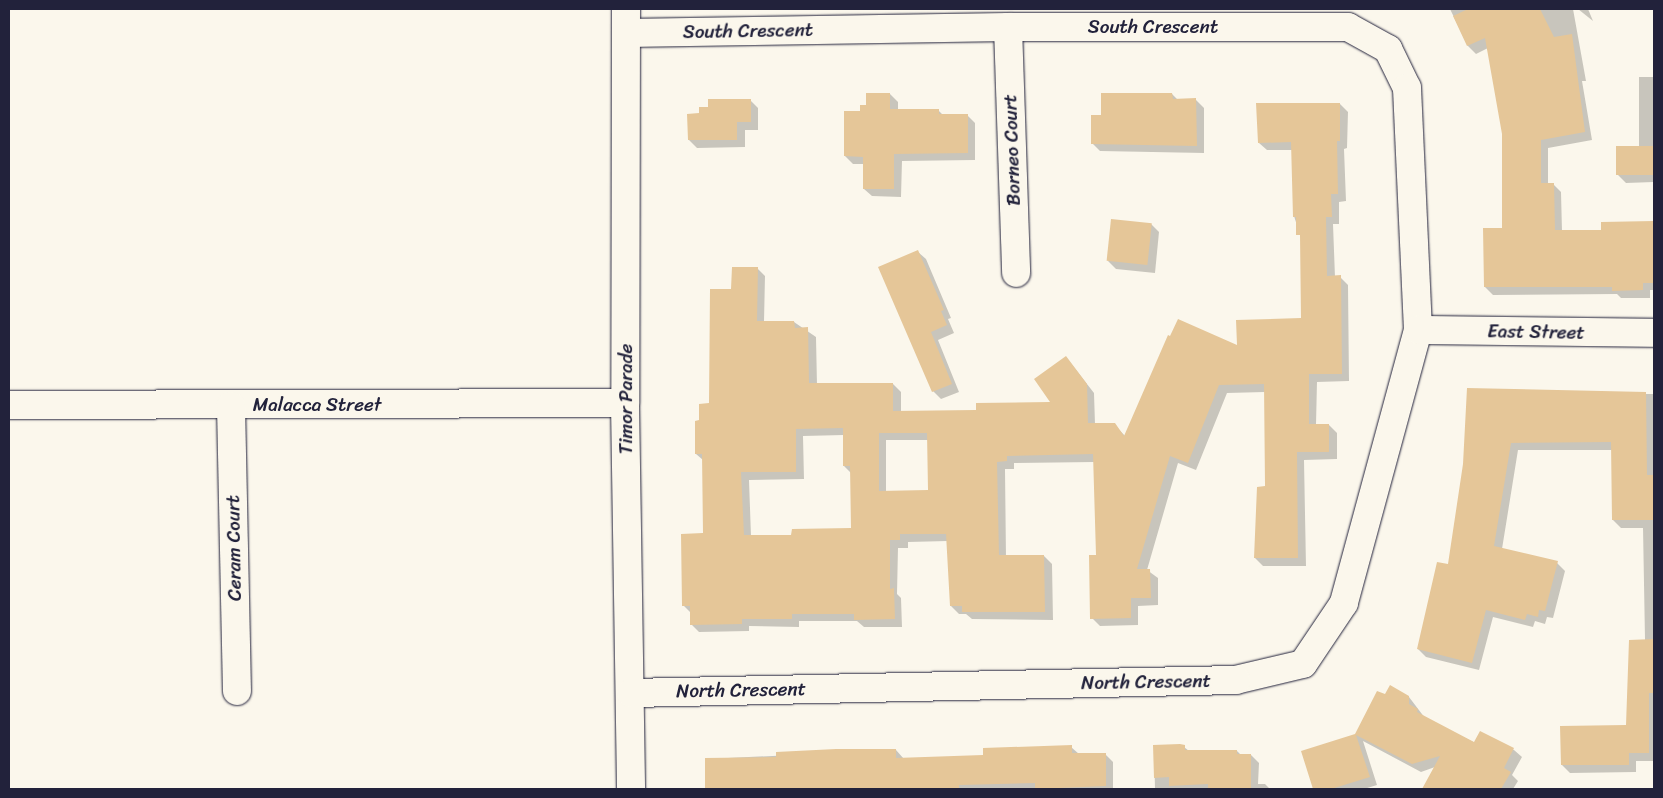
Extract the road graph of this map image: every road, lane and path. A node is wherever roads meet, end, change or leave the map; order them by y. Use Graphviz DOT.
graph roads {
  1 [pos="626,21"];
  2 [pos="1008,27"];
  3 [pos="1016,273"];
  4 [pos="1418,330"];
  5 [pos="1654,334"];
  6 [pos="625,404"];
  7 [pos="9,405"];
  8 [pos="231,406"];
  9 [pos="237,691"];
  10 [pos="631,693"];
  11 [pos="631,789"];
  1 -- 2 [label="street, South Crescent"];
  1 -- 6 [label="street, Timor Parade"];
  2 -- 3 [label="street, Borneo Court"];
  2 -- 4 [label="street, South Crescent"];
  4 -- 5 [label="street, East Street"];
  4 -- 10 [label="street, North Crescent"];
  6 -- 8 [label="street, Malacca Street"];
  6 -- 10 [label="street, Timor Parade"];
  7 -- 8 [label="street, Malacca Street"];
  8 -- 9 [label="street, Ceram Court"];
  10 -- 11 [label="street, Timor Parade"];
}
